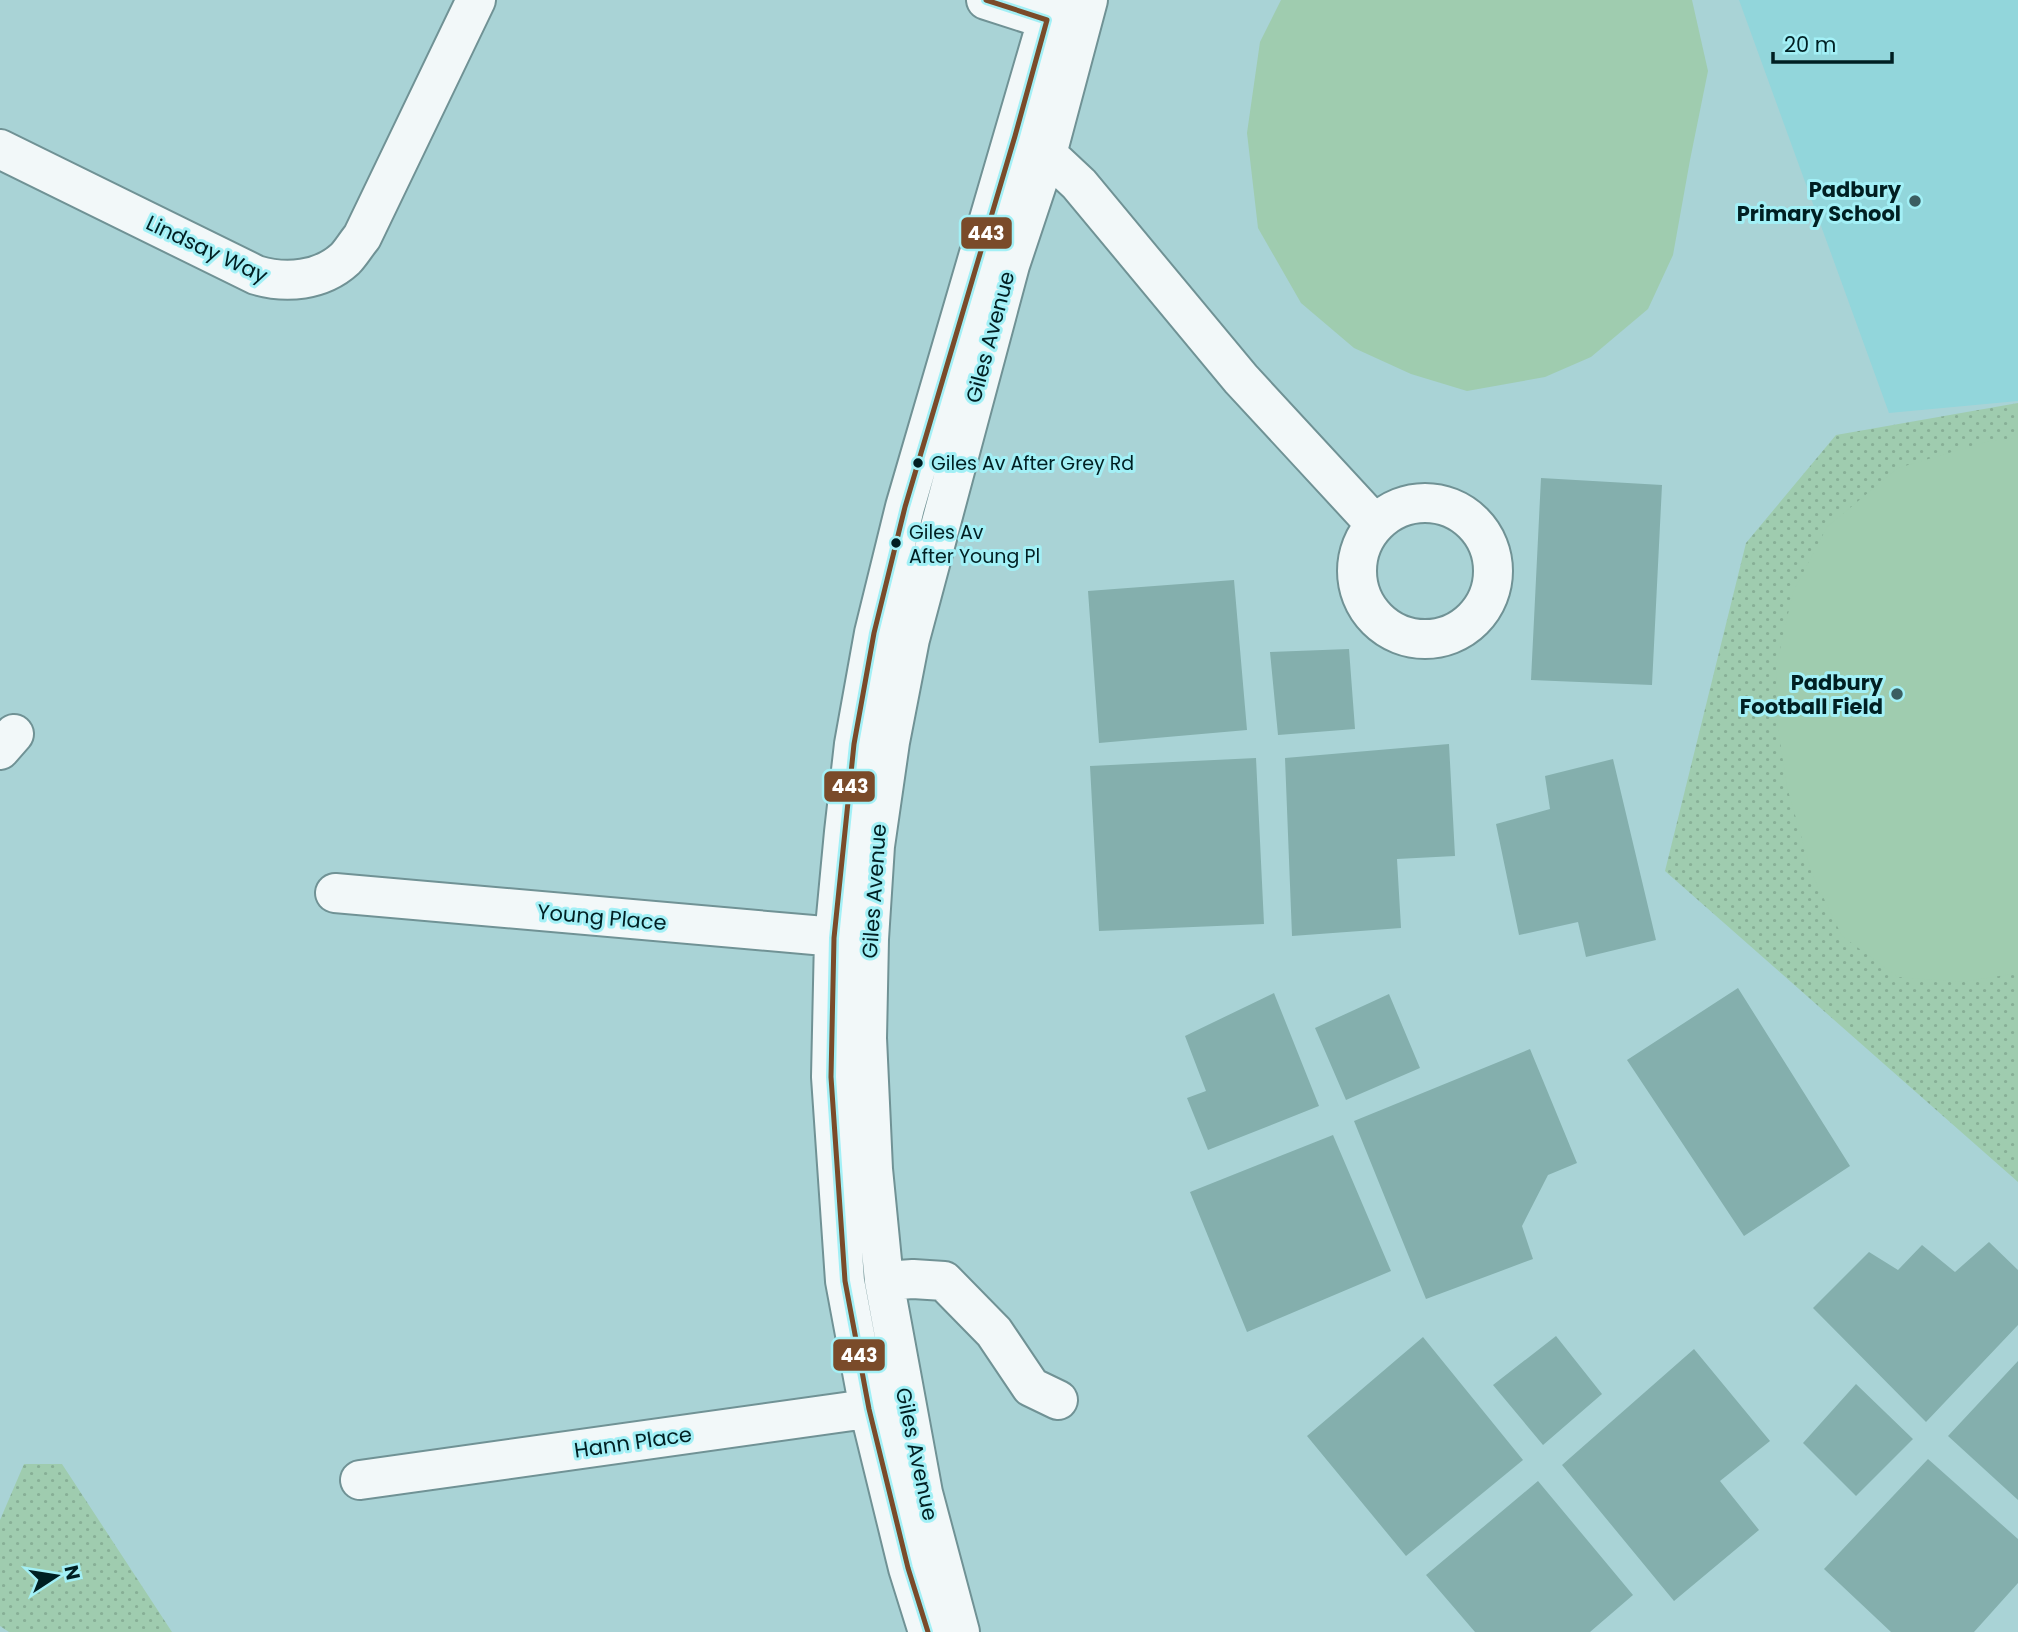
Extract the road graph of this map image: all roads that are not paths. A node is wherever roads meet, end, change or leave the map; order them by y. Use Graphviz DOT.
graph roads {
  1 [pos="476,0"];
  2 [pos="986,0"];
  3 [pos="1067,13"];
  4 [pos="0,149"];
  5 [pos="1047,154"];
  6 [pos="1374,523"];
  7 [pos="335,893"];
  8 [pos="851,938"];
  9 [pos="884,1282"];
  10 [pos="1058,1400"];
  11 [pos="906,1403"];
  12 [pos="869,1409"];
  13 [pos="360,1480"];
  14 [pos="928,1632"];
  15 [pos="960,1632"];
  1 -- 4 [label="street, Lindsay Way"];
  2 -- 3 [label="street"];
  3 -- 5 [label="street, Giles Avenue"];
  3 -- 8 [label="street, Giles Avenue"];
  5 -- 6 [label="street"];
  5 -- 8 [label="street, Giles Avenue"];
  7 -- 8 [label="street, Young Place"];
  8 -- 9 [label="street, Giles Avenue"];
  8 -- 12 [label="street, Giles Avenue"];
  9 -- 10 [label="street"];
  9 -- 11 [label="street, Giles Avenue"];
  11 -- 12 [label="street, Hann Place"];
  11 -- 15 [label="street, Giles Avenue"];
  12 -- 13 [label="street, Hann Place"];
  12 -- 14 [label="street, Giles Avenue"];
}
